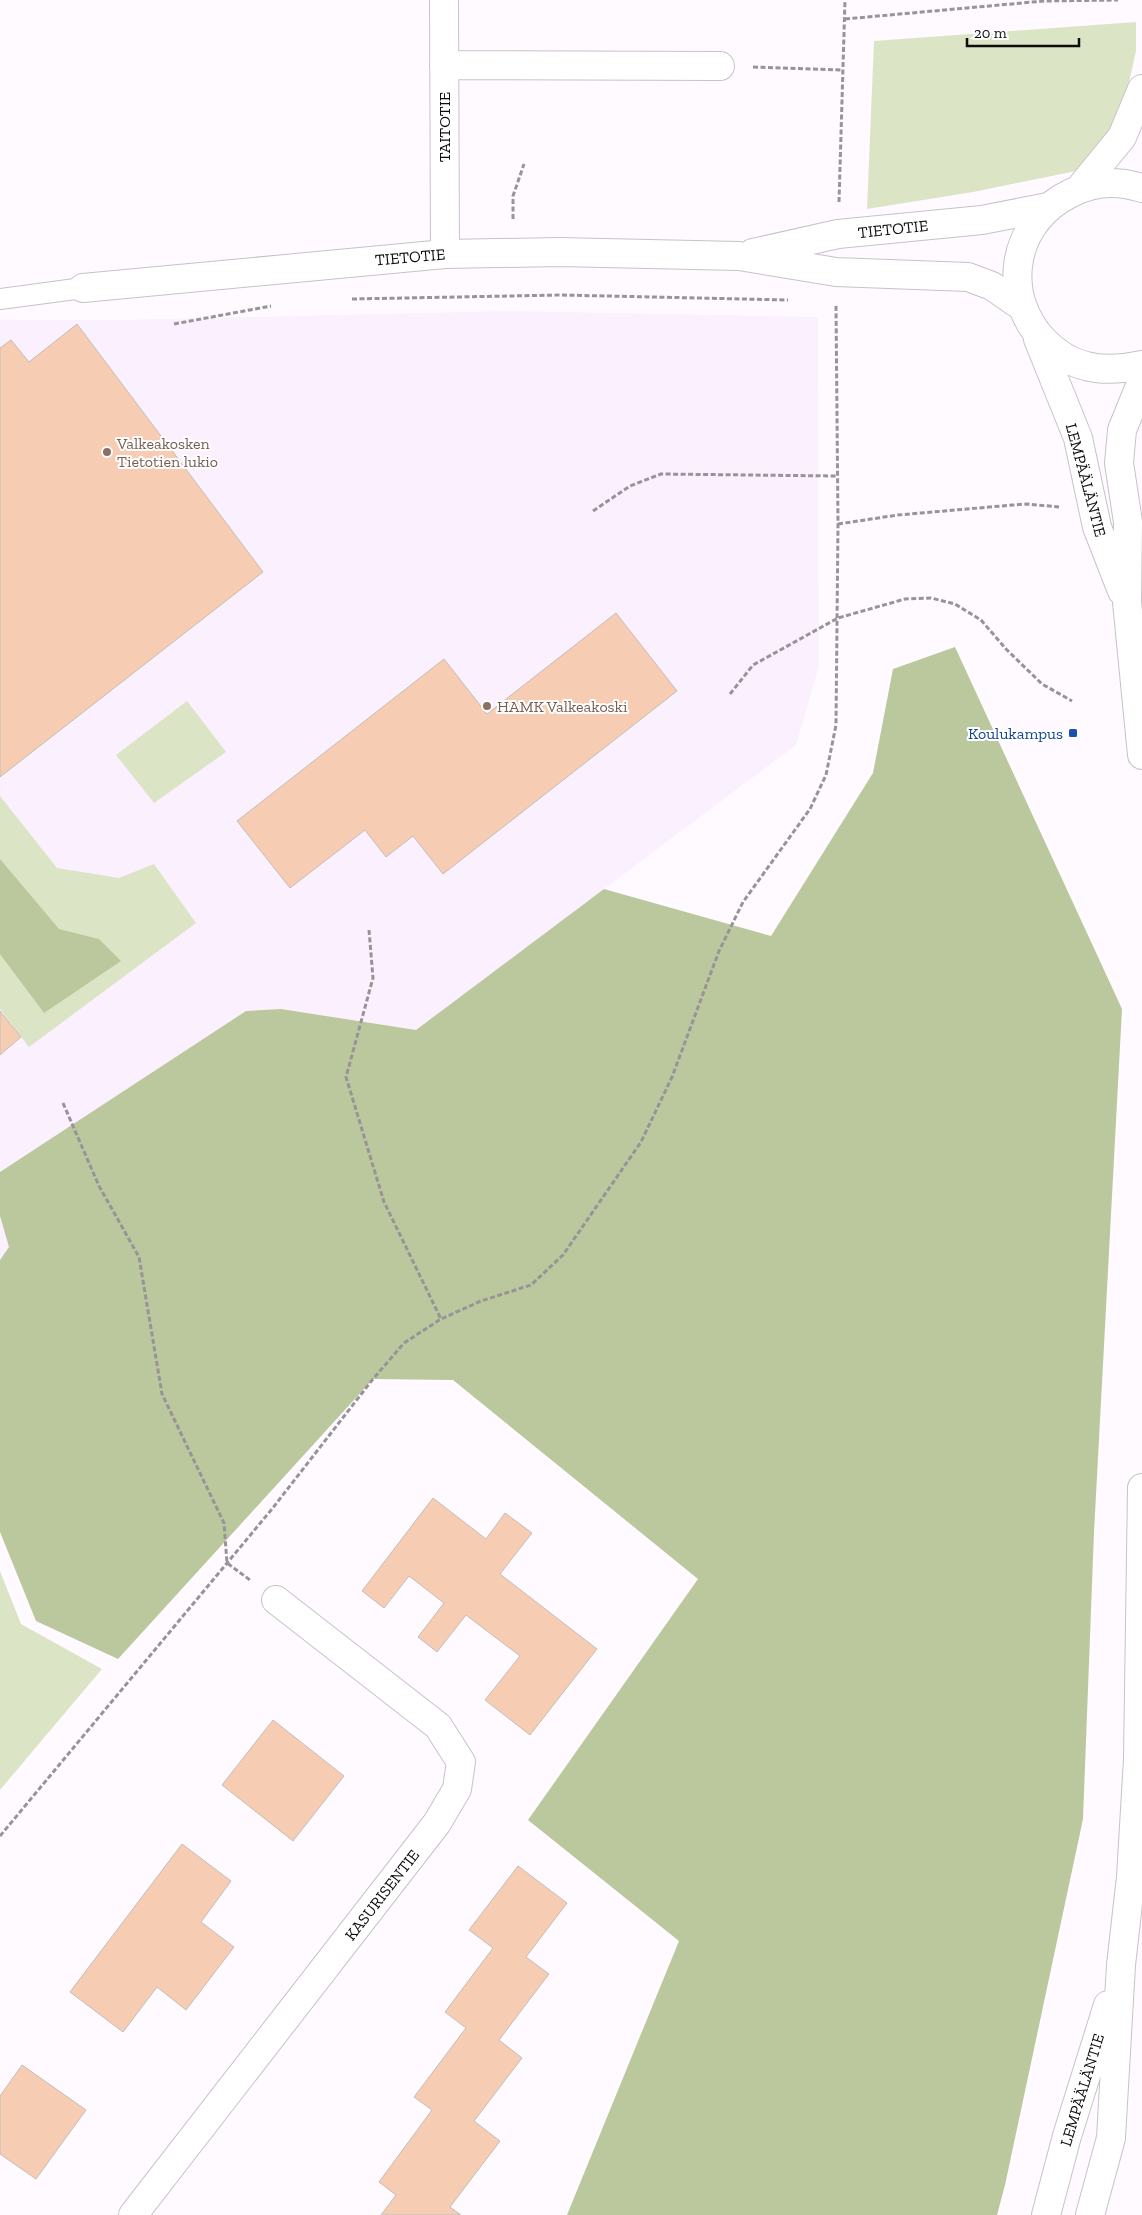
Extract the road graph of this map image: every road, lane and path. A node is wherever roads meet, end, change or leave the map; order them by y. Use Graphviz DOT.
graph roads {
  1 [pos="444,0"];
  2 [pos="846,0"];
  3 [pos="1118,0"];
  4 [pos="1044,1"];
  5 [pos="845,19"];
  6 [pos="444,65"];
  7 [pos="720,66"];
  8 [pos="843,70"];
  9 [pos="1142,89"];
  10 [pos="1081,187"];
  11 [pos="1142,188"];
  12 [pos="1048,207"];
  13 [pos="838,234"];
  14 [pos="444,254"];
  15 [pos="739,256"];
  16 [pos="836,272"];
  17 [pos="83,288"];
  18 [pos="0,299"];
  19 [pos="344,299"];
  20 [pos="797,301"];
  21 [pos="278,305"];
  22 [pos="1021,306"];
  23 [pos="174,324"];
  24 [pos="1034,331"];
  25 [pos="1142,365"];
  26 [pos="1142,381"];
  27 [pos="838,476"];
  28 [pos="1061,508"];
  29 [pos="593,512"];
  30 [pos="838,524"];
  31 [pos="1127,602"];
  32 [pos="838,618"];
  33 [pos="730,694"];
  34 [pos="1072,700"];
  35 [pos="1142,755"];
  36 [pos="369,930"];
  37 [pos="63,1103"];
  38 [pos="441,1318"];
  39 [pos="1142,1488"];
  40 [pos="227,1563"];
  41 [pos="276,1600"];
  42 [pos="0,1836"];
  43 [pos="1121,1965"];
  44 [pos="133,2215"];
  45 [pos="1046,2215"];
  46 [pos="1090,2215"];
  1 -- 6 [label="street, TAITOTIE"];
  2 -- 5 [label="path"];
  3 -- 4 [label="path"];
  4 -- 5 [label="path"];
  5 -- 8 [label="path"];
  6 -- 7 [label="street"];
  6 -- 14 [label="street, TAITOTIE"];
  7 -- 8 [label="path"];
  8 -- 13 [label="path"];
  9 -- 10 [label="street"];
  10 -- 11 [label="street"];
  10 -- 12 [label="street"];
  12 -- 13 [label="street, TIETOTIE"];
  12 -- 22 [label="street"];
  13 -- 15 [label="street, TIETOTIE"];
  14 -- 15 [label="street, TIETOTIE"];
  14 -- 17 [label="street, TIETOTIE"];
  15 -- 16 [label="street, TIETOTIE"];
  16 -- 22 [label="street, TIETOTIE"];
  16 -- 27 [label="path"];
  17 -- 18 [label="lane"];
  19 -- 20 [label="path"];
  21 -- 23 [label="path"];
  22 -- 24 [label="street"];
  24 -- 25 [label="street"];
  24 -- 31 [label="street, LEMPÄÄLÄNTIE"];
  26 -- 31 [label="street, LEMPÄÄLÄNTIE"];
  27 -- 29 [label="path"];
  27 -- 30 [label="path"];
  28 -- 30 [label="path"];
  30 -- 32 [label="path"];
  31 -- 35 [label="street, LEMPÄÄLÄNTIE"];
  32 -- 33 [label="path"];
  32 -- 34 [label="path"];
  32 -- 38 [label="path"];
  36 -- 38 [label="path"];
  37 -- 40 [label="path"];
  38 -- 40 [label="path"];
  39 -- 43 [label="street, LEMPÄÄLÄNTIE"];
  40 -- 42 [label="path"];
  41 -- 44 [label="street, KASURISENTIE"];
  43 -- 45 [label="street, LEMPÄÄLÄNTIE"];
  43 -- 46 [label="street, LEMPÄÄLÄNTIE"];
}
